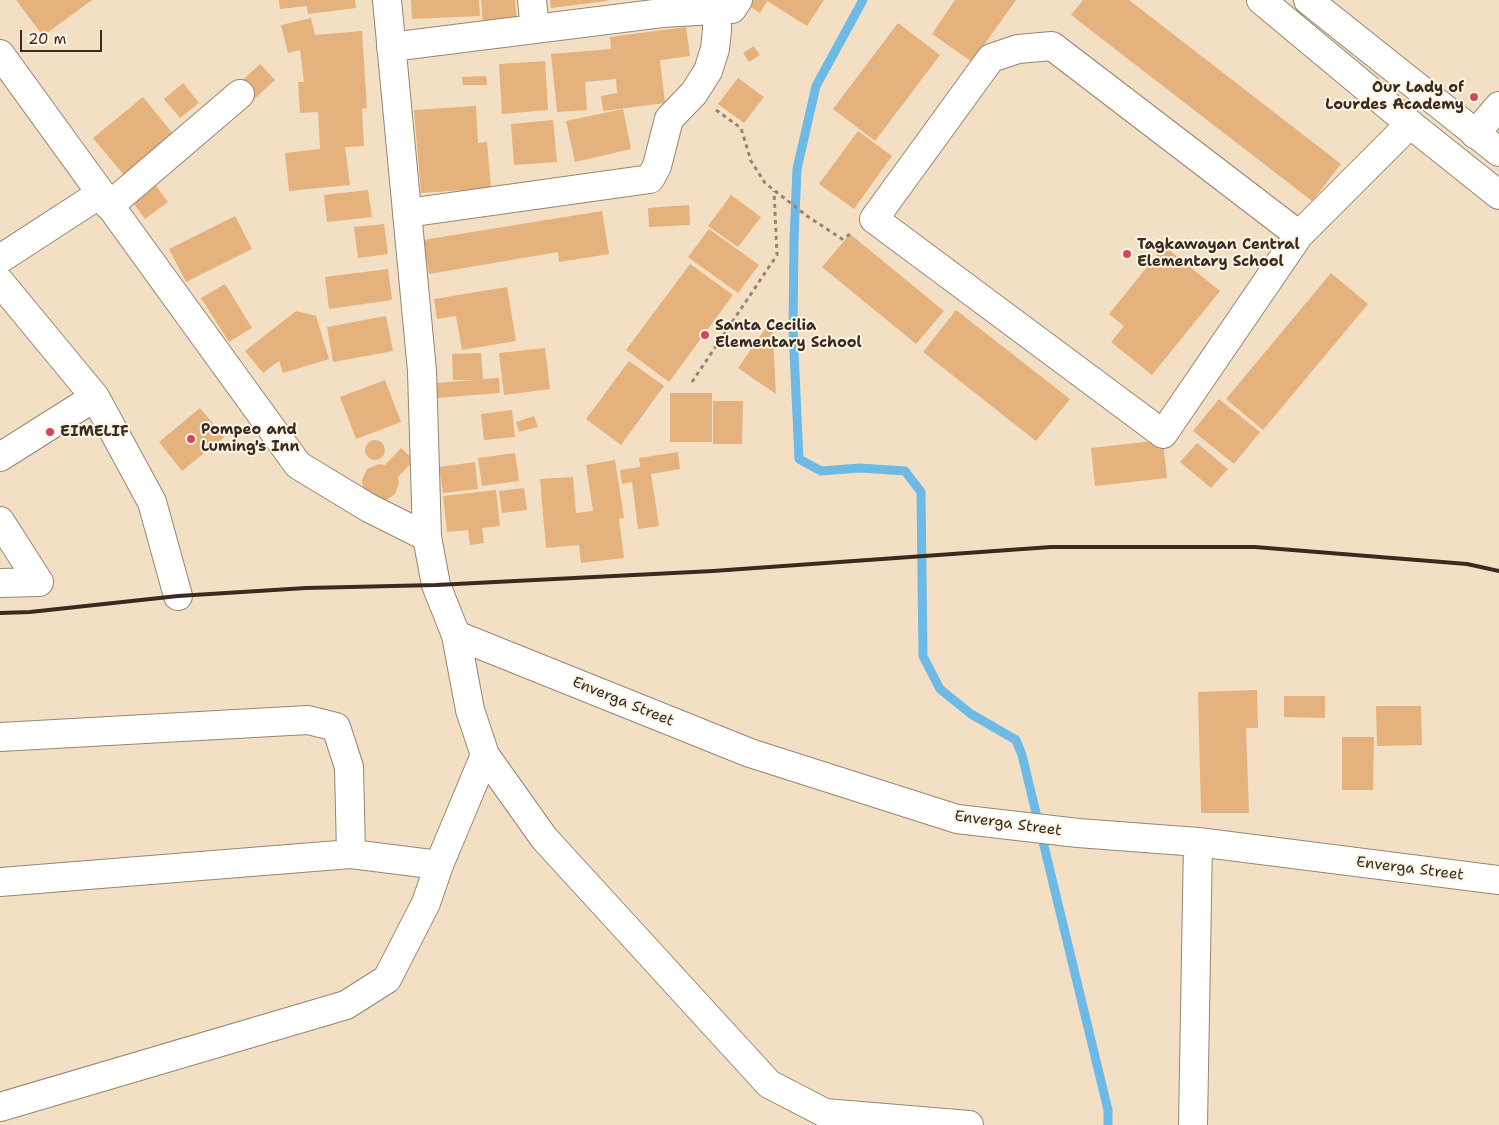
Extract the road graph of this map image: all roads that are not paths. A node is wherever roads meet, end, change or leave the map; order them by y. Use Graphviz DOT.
graph roads {
  1 [pos="387,0"];
  2 [pos="532,0"];
  3 [pos="1261,0"];
  4 [pos="1308,0"];
  5 [pos="723,4"];
  6 [pos="536,29"];
  7 [pos="391,47"];
  8 [pos="0,54"];
  9 [pos="240,94"];
  10 [pos="1499,106"];
  11 [pos="1410,124"];
  12 [pos="1475,134"];
  13 [pos="1499,152"];
  14 [pos="1499,195"];
  15 [pos="105,200"];
  16 [pos="407,213"];
  17 [pos="1299,235"];
  18 [pos="0,259"];
  19 [pos="0,282"];
  20 [pos="95,397"];
  21 [pos="0,457"];
  22 [pos="0,520"];
  23 [pos="427,537"];
  24 [pos="0,583"];
  25 [pos="178,596"];
  26 [pos="456,635"];
  27 [pos="0,737"];
  28 [pos="485,755"];
  29 [pos="1198,842"];
  30 [pos="351,854"];
  31 [pos="439,865"];
  32 [pos="1499,880"];
  33 [pos="0,882"];
  34 [pos="0,1108"];
  35 [pos="828,1119"];
  36 [pos="969,1125"];
  37 [pos="1193,1125"];
  1 -- 7 [label="street"];
  2 -- 6 [label="street"];
  3 -- 11 [label="street"];
  4 -- 12 [label="street"];
  5 -- 6 [label="street"];
  5 -- 16 [label="street"];
  6 -- 7 [label="street"];
  7 -- 16 [label="street"];
  8 -- 15 [label="street"];
  9 -- 15 [label="street"];
  10 -- 12 [label="street"];
  11 -- 14 [label="street"];
  11 -- 17 [label="street"];
  12 -- 13 [label="street"];
  15 -- 18 [label="street"];
  15 -- 23 [label="street"];
  16 -- 23 [label="street"];
  17 -- 17 [label="street"];
  19 -- 20 [label="street"];
  20 -- 21 [label="street"];
  20 -- 25 [label="street"];
  22 -- 24 [label="street"];
  23 -- 26 [label="street"];
  26 -- 28 [label="street"];
  26 -- 29 [label="street, Enverga Street"];
  27 -- 30 [label="street"];
  28 -- 31 [label="street"];
  28 -- 35 [label="street"];
  29 -- 32 [label="street, Enverga Street"];
  29 -- 37 [label="street"];
  30 -- 31 [label="street"];
  30 -- 33 [label="street"];
  31 -- 34 [label="street"];
  35 -- 36 [label="street"];
}
